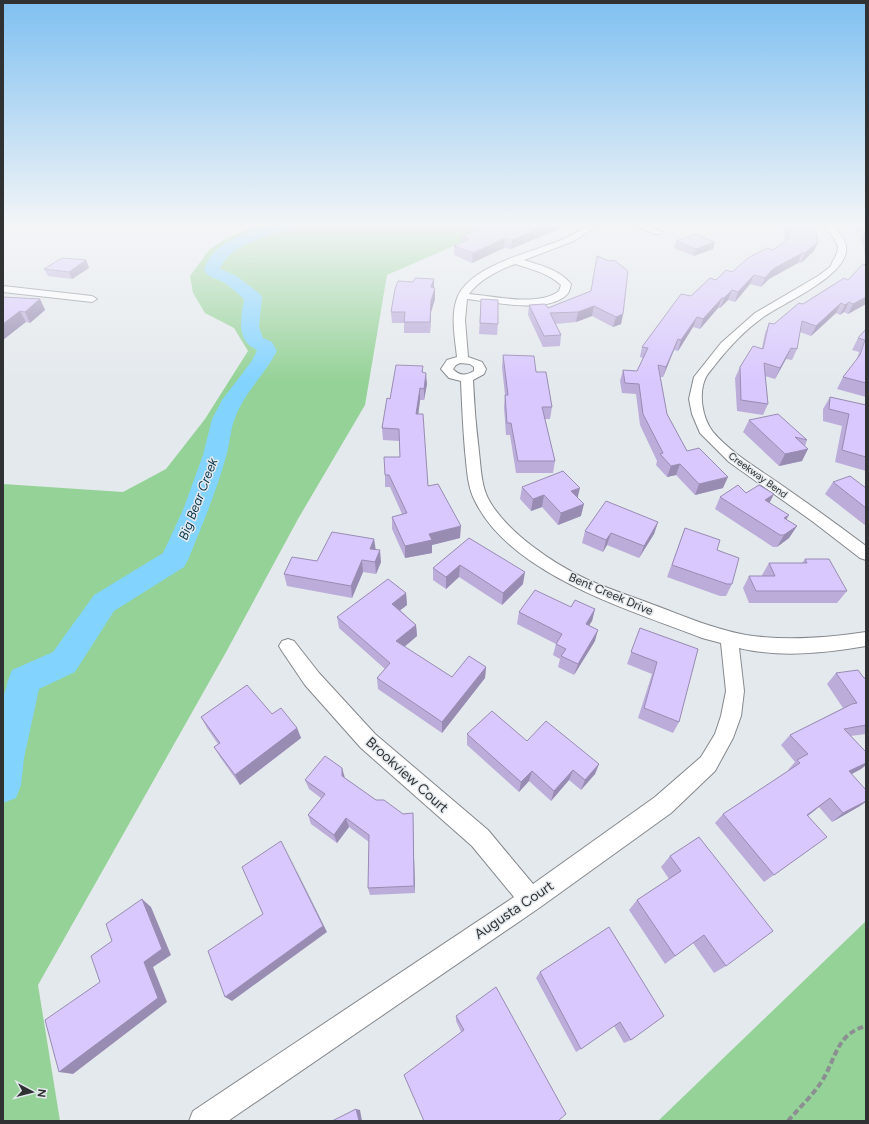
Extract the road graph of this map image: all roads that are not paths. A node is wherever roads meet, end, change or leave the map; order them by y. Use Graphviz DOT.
graph roads {
  1 [pos="483,276"];
  2 [pos="557,276"];
  3 [pos="823,276"];
  4 [pos="3,289"];
  5 [pos="463,296"];
  6 [pos="92,299"];
  7 [pos="463,360"];
  8 [pos="467,378"];
  9 [pos="866,554"];
  10 [pos="729,638"];
  11 [pos="866,639"];
  12 [pos="288,646"];
  13 [pos="531,900"];
  14 [pos="203,1121"];
  1 -- 5 [label="street"];
  2 -- 5 [label="street"];
  3 -- 9 [label="street, Creekway Bend"];
  4 -- 6 [label="street"];
  5 -- 7 [label="street"];
  7 -- 8 [label="street"];
  7 -- 8 [label="street"];
  8 -- 10 [label="street, Bent Creek Drive"];
  10 -- 11 [label="street, Bent Creek Drive"];
  10 -- 13 [label="street, Augusta Court"];
  12 -- 13 [label="street, Brookview Court"];
  13 -- 14 [label="street, Augusta Court"];
}
